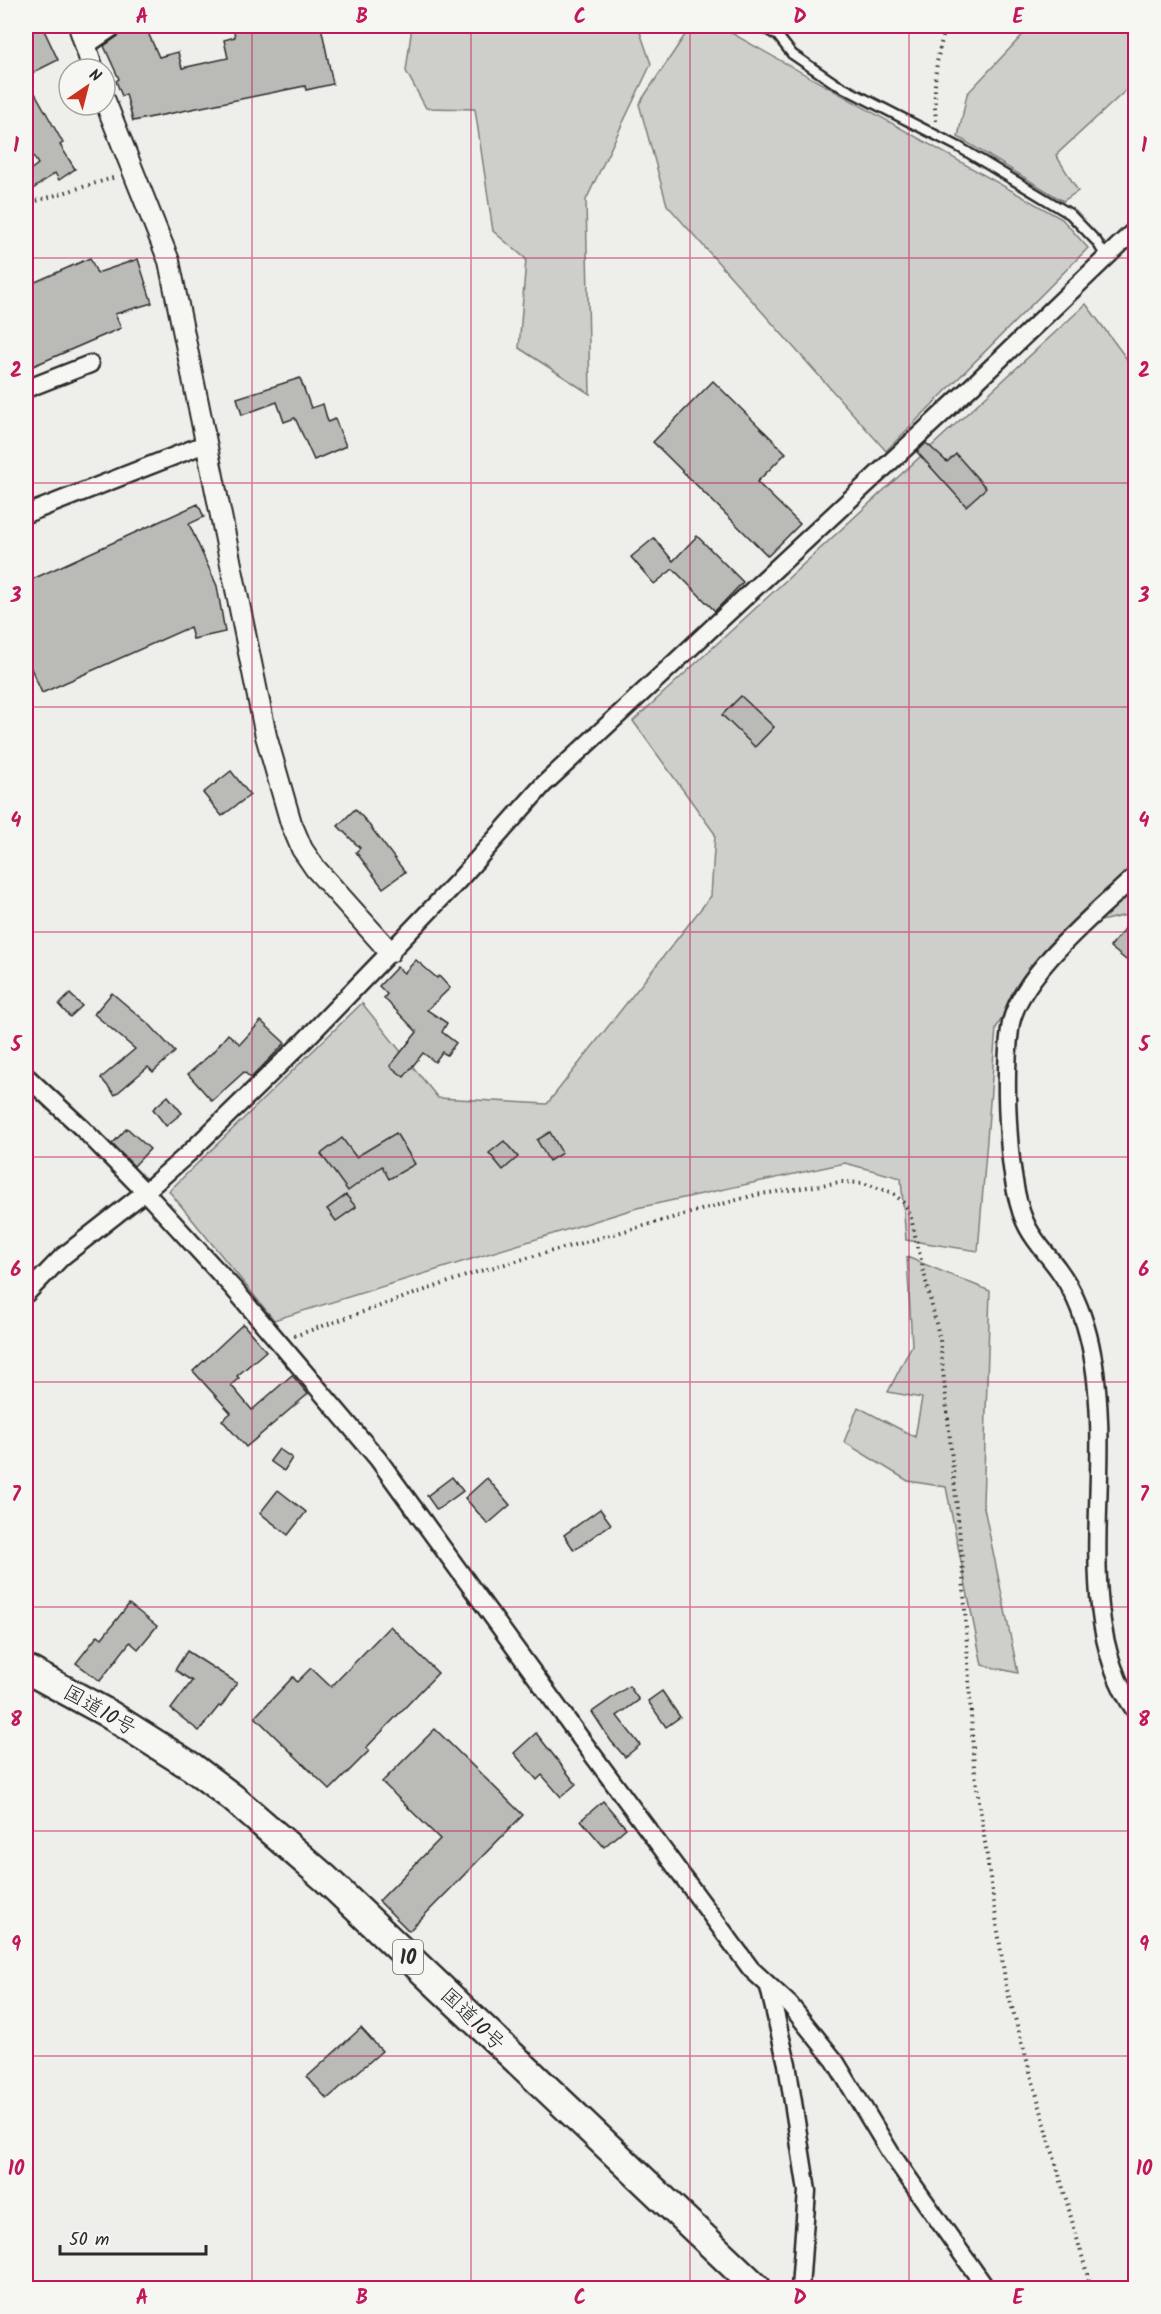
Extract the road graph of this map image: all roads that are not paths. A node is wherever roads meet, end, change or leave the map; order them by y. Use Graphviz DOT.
graph roads {
  1 [pos="79,26"];
  2 [pos="115,26"];
  3 [pos="761,26"];
  4 [pos="84,46"];
  5 [pos="88,57"];
  6 [pos="112,117"];
  7 [pos="1136,229"];
  8 [pos="1106,256"];
  9 [pos="90,364"];
  10 [pos="26,389"];
  11 [pos="205,444"];
  12 [pos="26,514"];
  13 [pos="1136,875"];
  14 [pos="390,952"];
  15 [pos="26,1076"];
  16 [pos="145,1191"];
  17 [pos="26,1294"];
  18 [pos="26,1669"];
  19 [pos="1136,1712"];
  20 [pos="769,1987"];
  21 [pos="757,2289"];
  22 [pos="800,2289"];
  23 [pos="986,2289"];
  1 -- 4 [label="street"];
  2 -- 4 [label="street"];
  3 -- 8 [label="lane"];
  4 -- 5 [label="street"];
  6 -- 11 [label="street"];
  7 -- 8 [label="street"];
  8 -- 14 [label="street"];
  9 -- 10 [label="street"];
  11 -- 12 [label="street"];
  11 -- 14 [label="street"];
  13 -- 19 [label="street"];
  14 -- 16 [label="street"];
  15 -- 16 [label="street"];
  16 -- 17 [label="street"];
  16 -- 20 [label="street"];
  18 -- 21 [label="highway, 国道10号 / 10"];
  20 -- 22 [label="street"];
  20 -- 23 [label="street"];
}
